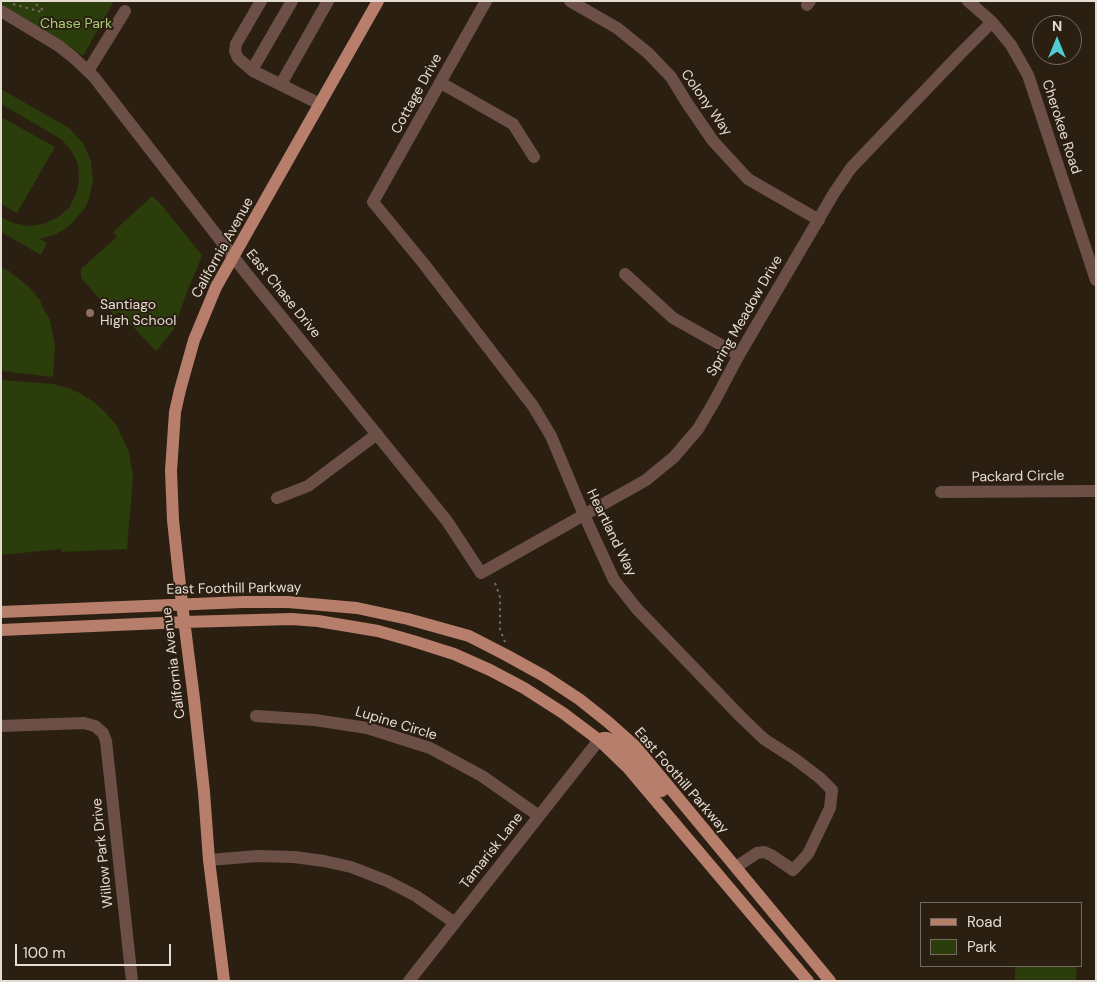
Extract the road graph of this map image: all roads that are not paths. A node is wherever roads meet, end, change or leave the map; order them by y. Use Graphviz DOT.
graph roads {
  1 [pos="261,1"];
  2 [pos="292,1"];
  3 [pos="328,1"];
  4 [pos="378,1"];
  5 [pos="486,1"];
  6 [pos="570,1"];
  7 [pos="974,3"];
  8 [pos="6,9"];
  9 [pos="125,11"];
  10 [pos="992,22"];
  11 [pos="252,70"];
  12 [pos="88,71"];
  13 [pos="441,83"];
  14 [pos="281,84"];
  15 [pos="320,104"];
  16 [pos="534,157"];
  17 [pos="374,202"];
  18 [pos="819,220"];
  19 [pos="233,256"];
  20 [pos="625,274"];
  21 [pos="1096,280"];
  22 [pos="739,355"];
  23 [pos="377,434"];
  24 [pos="1096,491"];
  25 [pos="941,492"];
  26 [pos="277,498"];
  27 [pos="584,515"];
  28 [pos="480,573"];
  29 [pos="182,604"];
  30 [pos="1,612"];
  31 [pos="184,622"];
  32 [pos="1,630"];
  33 [pos="256,716"];
  34 [pos="1,726"];
  35 [pos="599,740"];
  36 [pos="685,806"];
  37 [pos="539,816"];
  38 [pos="209,860"];
  39 [pos="736,867"];
  40 [pos="455,923"];
  41 [pos="132,981"];
  42 [pos="224,981"];
  43 [pos="409,981"];
  44 [pos="808,981"];
  45 [pos="830,981"];
  1 -- 11 [label="street"];
  2 -- 11 [label="street"];
  3 -- 14 [label="street"];
  4 -- 15 [label="main road, California Avenue"];
  5 -- 13 [label="street, Cottage Drive"];
  6 -- 18 [label="street, Colony Way"];
  7 -- 10 [label="street, Cherokee Road"];
  8 -- 12 [label="street, East Chase Drive"];
  9 -- 12 [label="street"];
  10 -- 18 [label="street, Spring Meadow Drive"];
  10 -- 21 [label="street, Cherokee Road"];
  11 -- 14 [label="street"];
  12 -- 19 [label="street, East Chase Drive"];
  13 -- 16 [label="street"];
  13 -- 17 [label="street, Cottage Drive"];
  14 -- 15 [label="street"];
  15 -- 19 [label="main road, California Avenue"];
  17 -- 27 [label="street, Heartland Way"];
  18 -- 22 [label="street, Spring Meadow Drive"];
  19 -- 23 [label="street, East Chase Drive"];
  19 -- 29 [label="main road, California Avenue"];
  20 -- 22 [label="street"];
  22 -- 27 [label="street, Spring Meadow Drive"];
  23 -- 26 [label="street"];
  23 -- 28 [label="street, East Chase Drive"];
  24 -- 25 [label="street, Packard Circle"];
  27 -- 28 [label="street, Spring Meadow Drive"];
  27 -- 39 [label="street, Heartland Way"];
  29 -- 30 [label="main road, East Foothill Parkway"];
  29 -- 31 [label="main road, California Avenue"];
  29 -- 36 [label="main road, East Foothill Parkway"];
  31 -- 32 [label="main road"];
  31 -- 35 [label="main road"];
  31 -- 38 [label="main road, California Avenue"];
  33 -- 37 [label="street, Lupine Circle"];
  34 -- 41 [label="street, Willow Park Drive"];
  35 -- 36 [label="main road"];
  35 -- 37 [label="street, Tamarisk Lane"];
  35 -- 44 [label="main road"];
  36 -- 39 [label="main road, East Foothill Parkway"];
  37 -- 40 [label="street, Tamarisk Lane"];
  38 -- 40 [label="street"];
  38 -- 42 [label="main road, California Avenue"];
  39 -- 45 [label="main road, East Foothill Parkway"];
  40 -- 43 [label="street, Tamarisk Lane"];
}
